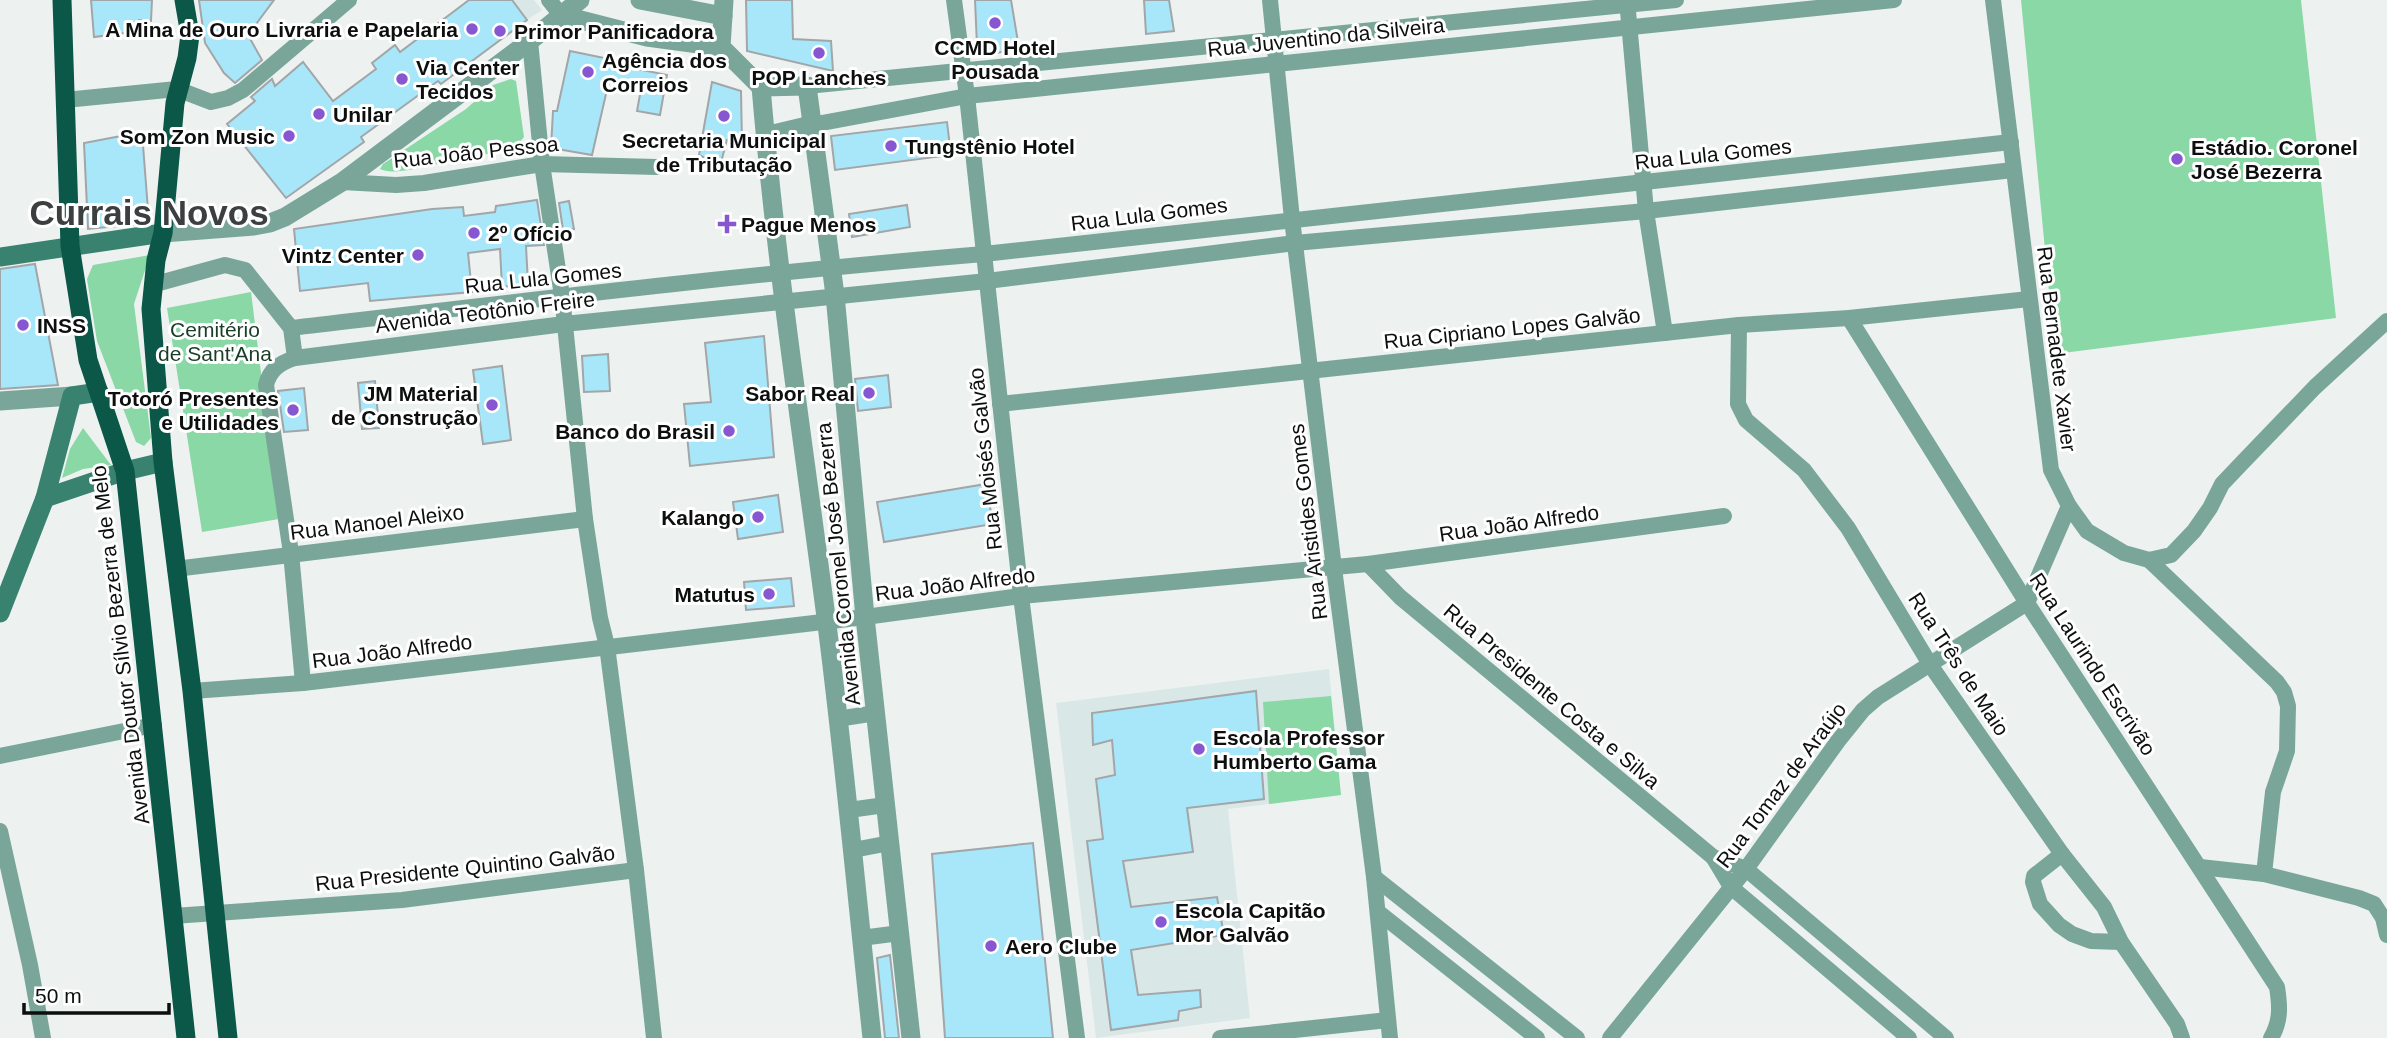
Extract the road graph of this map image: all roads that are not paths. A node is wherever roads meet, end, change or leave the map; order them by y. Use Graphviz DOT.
graph roads {
  1 [pos="62,0"];
  2 [pos="184,0"];
  3 [pos="349,0"];
  4 [pos="580,0"];
  5 [pos="643,0"];
  6 [pos="954,0"];
  7 [pos="1270,0"];
  8 [pos="1676,0"];
  9 [pos="1894,0"];
  10 [pos="1993,0"];
  11 [pos="1628,3"];
  12 [pos="1817,4"];
  13 [pos="555,8"];
  14 [pos="724,8"];
  15 [pos="1450,23"];
  16 [pos="1630,29"];
  17 [pos="647,37"];
  18 [pos="530,41"];
  19 [pos="1276,41"];
  20 [pos="721,47"];
  21 [pos="1453,47"];
  22 [pos="1133,53"];
  23 [pos="1278,65"];
  24 [pos="964,70"];
  25 [pos="1135,78"];
  26 [pos="807,86"];
  27 [pos="761,88"];
  28 [pos="177,89"];
  29 [pos="967,96"];
  30 [pos="65,100"];
  31 [pos="811,125"];
  32 [pos="765,136"];
  33 [pos="2011,142"];
  34 [pos="542,164"];
  35 [pos="1794,166"];
  36 [pos="656,167"];
  37 [pos="2013,170"];
  38 [pos="342,182"];
  39 [pos="1643,183"];
  40 [pos="1797,194"];
  41 [pos="1482,200"];
  42 [pos="1646,211"];
  43 [pos="1292,219"];
  44 [pos="1485,225"];
  45 [pos="163,233"];
  46 [pos="1295,243"];
  47 [pos="70,246"];
  48 [pos="984,254"];
  49 [pos="0,257"];
  50 [pos="831,267"];
  51 [pos="779,274"];
  52 [pos="987,281"];
  53 [pos="152,285"];
  54 [pos="835,295"];
  55 [pos="562,296"];
  56 [pos="2029,299"];
  57 [pos="784,302"];
  58 [pos="452,309"];
  59 [pos="1849,318"];
  60 [pos="2387,321"];
  61 [pos="564,324"];
  62 [pos="1739,326"];
  63 [pos="291,328"];
  64 [pos="1665,333"];
  65 [pos="455,338"];
  66 [pos="295,358"];
  67 [pos="1312,371"];
  68 [pos="99,392"];
  69 [pos="72,396"];
  70 [pos="0,401"];
  71 [pos="1000,404"];
  72 [pos="163,462"];
  73 [pos="125,471"];
  74 [pos="45,498"];
  75 [pos="2069,506"];
  76 [pos="1724,516"];
  77 [pos="584,519"];
  78 [pos="291,553"];
  79 [pos="2149,560"];
  80 [pos="1368,564"];
  81 [pos="1334,568"];
  82 [pos="175,569"];
  83 [pos="1021,596"];
  84 [pos="2027,603"];
  85 [pos="0,613"];
  86 [pos="865,617"];
  87 [pos="827,621"];
  88 [pos="607,646"];
  89 [pos="1931,666"];
  90 [pos="303,683"];
  91 [pos="192,691"];
  92 [pos="876,713"];
  93 [pos="837,719"];
  94 [pos="154,725"];
  95 [pos="0,756"];
  96 [pos="885,805"];
  97 [pos="849,810"];
  98 [pos="0,831"];
  99 [pos="890,843"];
  100 [pos="853,850"];
  101 [pos="2062,854"];
  102 [pos="1713,856"];
  103 [pos="2200,866"];
  104 [pos="1746,869"];
  105 [pos="636,870"];
  106 [pos="2264,874"];
  107 [pos="1374,877"];
  108 [pos="1731,887"];
  109 [pos="214,912"];
  110 [pos="1378,912"];
  111 [pos="173,916"];
  112 [pos="900,933"];
  113 [pos="2387,935"];
  114 [pos="861,938"];
  115 [pos="2121,942"];
  116 [pos="1495,971"];
  117 [pos="1887,987"];
  118 [pos="1479,992"];
  119 [pos="1870,1006"];
  120 [pos="1388,1020"];
  121 [pos="2180,1031"];
  122 [pos="43,1038"];
  123 [pos="187,1038"];
  124 [pos="228,1038"];
  125 [pos="654,1038"];
  126 [pos="872,1038"];
  127 [pos="911,1038"];
  128 [pos="1077,1038"];
  129 [pos="1220,1038"];
  130 [pos="1390,1038"];
  131 [pos="1537,1038"];
  132 [pos="1577,1038"];
  133 [pos="1610,1038"];
  134 [pos="1909,1038"];
  135 [pos="1946,1038"];
  136 [pos="2271,1038"];
  1 -- 30 [label="highway, Avenida Doutor Sílvio Bezerra de Melo"];
  2 -- 28 [label="highway"];
  3 -- 28 [label="street"];
  4 -- 13 [label="street, Rua João Pessoa"];
  5 -- 14 [label="street"];
  5 -- 17 [label="street"];
  6 -- 24 [label="street, Rua Moisés Galvão"];
  7 -- 19 [label="street, Rua Aristides Gomes"];
  8 -- 11 [label="street, Rua Juventino da Silveira"];
  9 -- 12 [label="street, Rua Juventino da Silveira"];
  10 -- 33 [label="street, Rua Bernadete Xavier"];
  11 -- 15 [label="street, Rua Juventino da Silveira"];
  11 -- 16 [label="street"];
  12 -- 16 [label="street, Rua Juventino da Silveira"];
  13 -- 17 [label="street"];
  13 -- 18 [label="street, Rua João Pessoa"];
  14 -- 20 [label="street"];
  15 -- 19 [label="street, Rua Juventino da Silveira"];
  15 -- 21 [label="street"];
  16 -- 21 [label="street, Rua Juventino da Silveira"];
  16 -- 39 [label="street"];
  17 -- 20 [label="street"];
  18 -- 34 [label="street"];
  18 -- 38 [label="street, Rua João Pessoa"];
  19 -- 22 [label="street, Rua Juventino da Silveira"];
  19 -- 23 [label="street, Rua Aristides Gomes"];
  20 -- 27 [label="street"];
  21 -- 23 [label="street, Rua Juventino da Silveira"];
  22 -- 24 [label="street, Rua Juventino da Silveira"];
  22 -- 25 [label="street"];
  23 -- 25 [label="street, Rua Juventino da Silveira"];
  23 -- 43 [label="street, Rua Aristides Gomes"];
  24 -- 26 [label="street, Rua Juventino da Silveira"];
  24 -- 29 [label="street, Rua Moisés Galvão"];
  25 -- 29 [label="street, Rua Juventino da Silveira"];
  26 -- 27 [label="street, Rua Juventino da Silveira"];
  26 -- 31 [label="street, Avenida Coronel José Bezerra"];
  27 -- 32 [label="street, Avenida Coronel José Bezerra"];
  28 -- 30 [label="street"];
  28 -- 45 [label="highway"];
  29 -- 31 [label="street, Rua Juventino da Silveira"];
  29 -- 48 [label="street, Rua Moisés Galvão"];
  30 -- 47 [label="highway, Avenida Doutor Sílvio Bezerra de Melo"];
  31 -- 32 [label="street, Rua Juventino da Silveira"];
  31 -- 50 [label="street, Avenida Coronel José Bezerra"];
  32 -- 51 [label="street, Avenida Coronel José Bezerra"];
  33 -- 35 [label="street, Rua Lula Gomes"];
  33 -- 37 [label="street, Rua Bernadete Xavier"];
  34 -- 36 [label="street, Rua João Pessoa"];
  34 -- 38 [label="street, Rua João Pessoa"];
  34 -- 55 [label="street"];
  35 -- 39 [label="street, Rua Lula Gomes"];
  35 -- 40 [label="street"];
  37 -- 40 [label="street"];
  37 -- 56 [label="street, Rua Bernadete Xavier"];
  38 -- 45 [label="street, Rua João Pessoa"];
  39 -- 41 [label="street, Rua Lula Gomes"];
  39 -- 42 [label="street"];
  40 -- 42 [label="street"];
  41 -- 43 [label="street, Rua Lula Gomes"];
  41 -- 44 [label="street"];
  42 -- 44 [label="street"];
  42 -- 64 [label="street"];
  43 -- 46 [label="street, Rua Aristides Gomes"];
  43 -- 48 [label="street, Rua Lula Gomes"];
  44 -- 46 [label="street"];
  45 -- 47 [label="main road"];
  45 -- 53 [label="highway"];
  46 -- 52 [label="street"];
  46 -- 67 [label="street, Rua Aristides Gomes"];
  47 -- 49 [label="main road"];
  47 -- 68 [label="highway, Avenida Doutor Sílvio Bezerra de Melo"];
  48 -- 50 [label="street, Rua Lula Gomes"];
  48 -- 52 [label="street, Rua Moisés Galvão"];
  50 -- 51 [label="street, Rua Lula Gomes"];
  50 -- 54 [label="street, Avenida Coronel José Bezerra"];
  51 -- 55 [label="street, Rua Lula Gomes"];
  51 -- 57 [label="street, Avenida Coronel José Bezerra"];
  52 -- 54 [label="street"];
  52 -- 71 [label="street, Rua Moisés Galvão"];
  53 -- 63 [label="street"];
  53 -- 72 [label="highway"];
  54 -- 57 [label="street"];
  54 -- 86 [label="street, Avenida Coronel José Bezerra"];
  55 -- 58 [label="street, Rua Lula Gomes"];
  55 -- 61 [label="street"];
  56 -- 59 [label="street, Rua Cipriano Lopes Galvão"];
  56 -- 75 [label="street, Rua Bernadete Xavier"];
  57 -- 61 [label="street, Avenida Teotônio Freire"];
  57 -- 87 [label="street, Avenida Coronel José Bezerra"];
  58 -- 63 [label="street, Rua Lula Gomes"];
  58 -- 65 [label="street"];
  59 -- 62 [label="street, Rua Cipriano Lopes Galvão"];
  59 -- 84 [label="street, Rua Laurindo Escrivão"];
  60 -- 79 [label="street"];
  61 -- 65 [label="street, Avenida Teotônio Freire"];
  61 -- 77 [label="street"];
  62 -- 64 [label="street, Rua Cipriano Lopes Galvão"];
  62 -- 89 [label="street, Rua Três de Maio"];
  63 -- 66 [label="street"];
  64 -- 67 [label="street, Rua Cipriano Lopes Galvão"];
  65 -- 66 [label="street, Avenida Teotônio Freire"];
  66 -- 78 [label="street"];
  67 -- 71 [label="street, Rua Cipriano Lopes Galvão"];
  67 -- 81 [label="street, Rua Aristides Gomes"];
  68 -- 69 [label="main road"];
  68 -- 73 [label="highway, Avenida Doutor Sílvio Bezerra de Melo"];
  69 -- 70 [label="street"];
  69 -- 74 [label="main road"];
  71 -- 83 [label="street, Rua Moisés Galvão"];
  72 -- 73 [label="main road"];
  72 -- 82 [label="highway"];
  73 -- 74 [label="main road"];
  73 -- 94 [label="highway, Avenida Doutor Sílvio Bezerra de Melo"];
  74 -- 85 [label="main road"];
  75 -- 79 [label="street, Rua Bernadete Xavier"];
  75 -- 84 [label="street"];
  76 -- 80 [label="street, Rua João Alfredo"];
  77 -- 78 [label="street, Rua Manoel Aleixo"];
  77 -- 88 [label="street"];
  78 -- 82 [label="street, Rua Manoel Aleixo"];
  78 -- 90 [label="street"];
  79 -- 106 [label="street"];
  80 -- 81 [label="street, Rua João Alfredo"];
  80 -- 102 [label="street, Rua Presidente Costa e Silva"];
  81 -- 83 [label="street, Rua João Alfredo"];
  81 -- 107 [label="street, Rua Aristides Gomes"];
  82 -- 91 [label="highway"];
  83 -- 86 [label="street, Rua João Alfredo"];
  83 -- 128 [label="street, Rua Moisés Galvão"];
  84 -- 89 [label="street, Rua Tomaz de Araújo"];
  84 -- 103 [label="street, Rua Laurindo Escrivão"];
  86 -- 87 [label="street, Rua João Alfredo"];
  86 -- 92 [label="street, Avenida Coronel José Bezerra"];
  87 -- 88 [label="street, Rua João Alfredo"];
  87 -- 93 [label="street, Avenida Coronel José Bezerra"];
  88 -- 90 [label="street, Rua João Alfredo"];
  88 -- 105 [label="street"];
  89 -- 101 [label="street, Rua Três de Maio"];
  89 -- 104 [label="street, Rua Tomaz de Araújo"];
  90 -- 91 [label="street, Rua João Alfredo"];
  91 -- 109 [label="highway"];
  92 -- 93 [label="street"];
  92 -- 96 [label="street, Avenida Coronel José Bezerra"];
  93 -- 97 [label="street, Avenida Coronel José Bezerra"];
  94 -- 95 [label="street"];
  94 -- 111 [label="highway, Avenida Doutor Sílvio Bezerra de Melo"];
  96 -- 97 [label="street"];
  96 -- 99 [label="street, Avenida Coronel José Bezerra"];
  97 -- 100 [label="street, Avenida Coronel José Bezerra"];
  98 -- 122 [label="street"];
  99 -- 100 [label="street"];
  99 -- 112 [label="street, Avenida Coronel José Bezerra"];
  100 -- 114 [label="street, Avenida Coronel José Bezerra"];
  101 -- 115 [label="street, Rua Três de Maio"];
  101 -- 115 [label="street"];
  102 -- 104 [label="street, Rua Presidente Costa e Silva"];
  102 -- 108 [label="street, Rua Presidente Costa e Silva"];
  103 -- 106 [label="street"];
  103 -- 136 [label="street, Rua Laurindo Escrivão"];
  104 -- 108 [label="street, Rua Tomaz de Araújo"];
  104 -- 117 [label="street, Rua Presidente Costa e Silva"];
  105 -- 109 [label="street, Rua Presidente Quintino Galvão"];
  105 -- 125 [label="street"];
  106 -- 113 [label="street"];
  107 -- 110 [label="street, Rua Aristides Gomes"];
  107 -- 116 [label="street"];
  108 -- 119 [label="street, Rua Presidente Costa e Silva"];
  108 -- 133 [label="street, Rua Tomaz de Araújo"];
  109 -- 111 [label="street, Rua Presidente Quintino Galvão"];
  109 -- 124 [label="highway"];
  110 -- 118 [label="street"];
  110 -- 120 [label="street, Rua Aristides Gomes"];
  111 -- 123 [label="highway, Avenida Doutor Sílvio Bezerra de Melo"];
  112 -- 114 [label="street"];
  112 -- 127 [label="street, Avenida Coronel José Bezerra"];
  114 -- 126 [label="street, Avenida Coronel José Bezerra"];
  115 -- 121 [label="street, Rua Três de Maio"];
  116 -- 118 [label="street"];
  116 -- 132 [label="street"];
  117 -- 119 [label="street"];
  117 -- 135 [label="street, Rua Presidente Costa e Silva"];
  118 -- 131 [label="street"];
  119 -- 134 [label="street, Rua Presidente Costa e Silva"];
  120 -- 129 [label="street"];
  120 -- 130 [label="street, Rua Aristides Gomes"];
}
